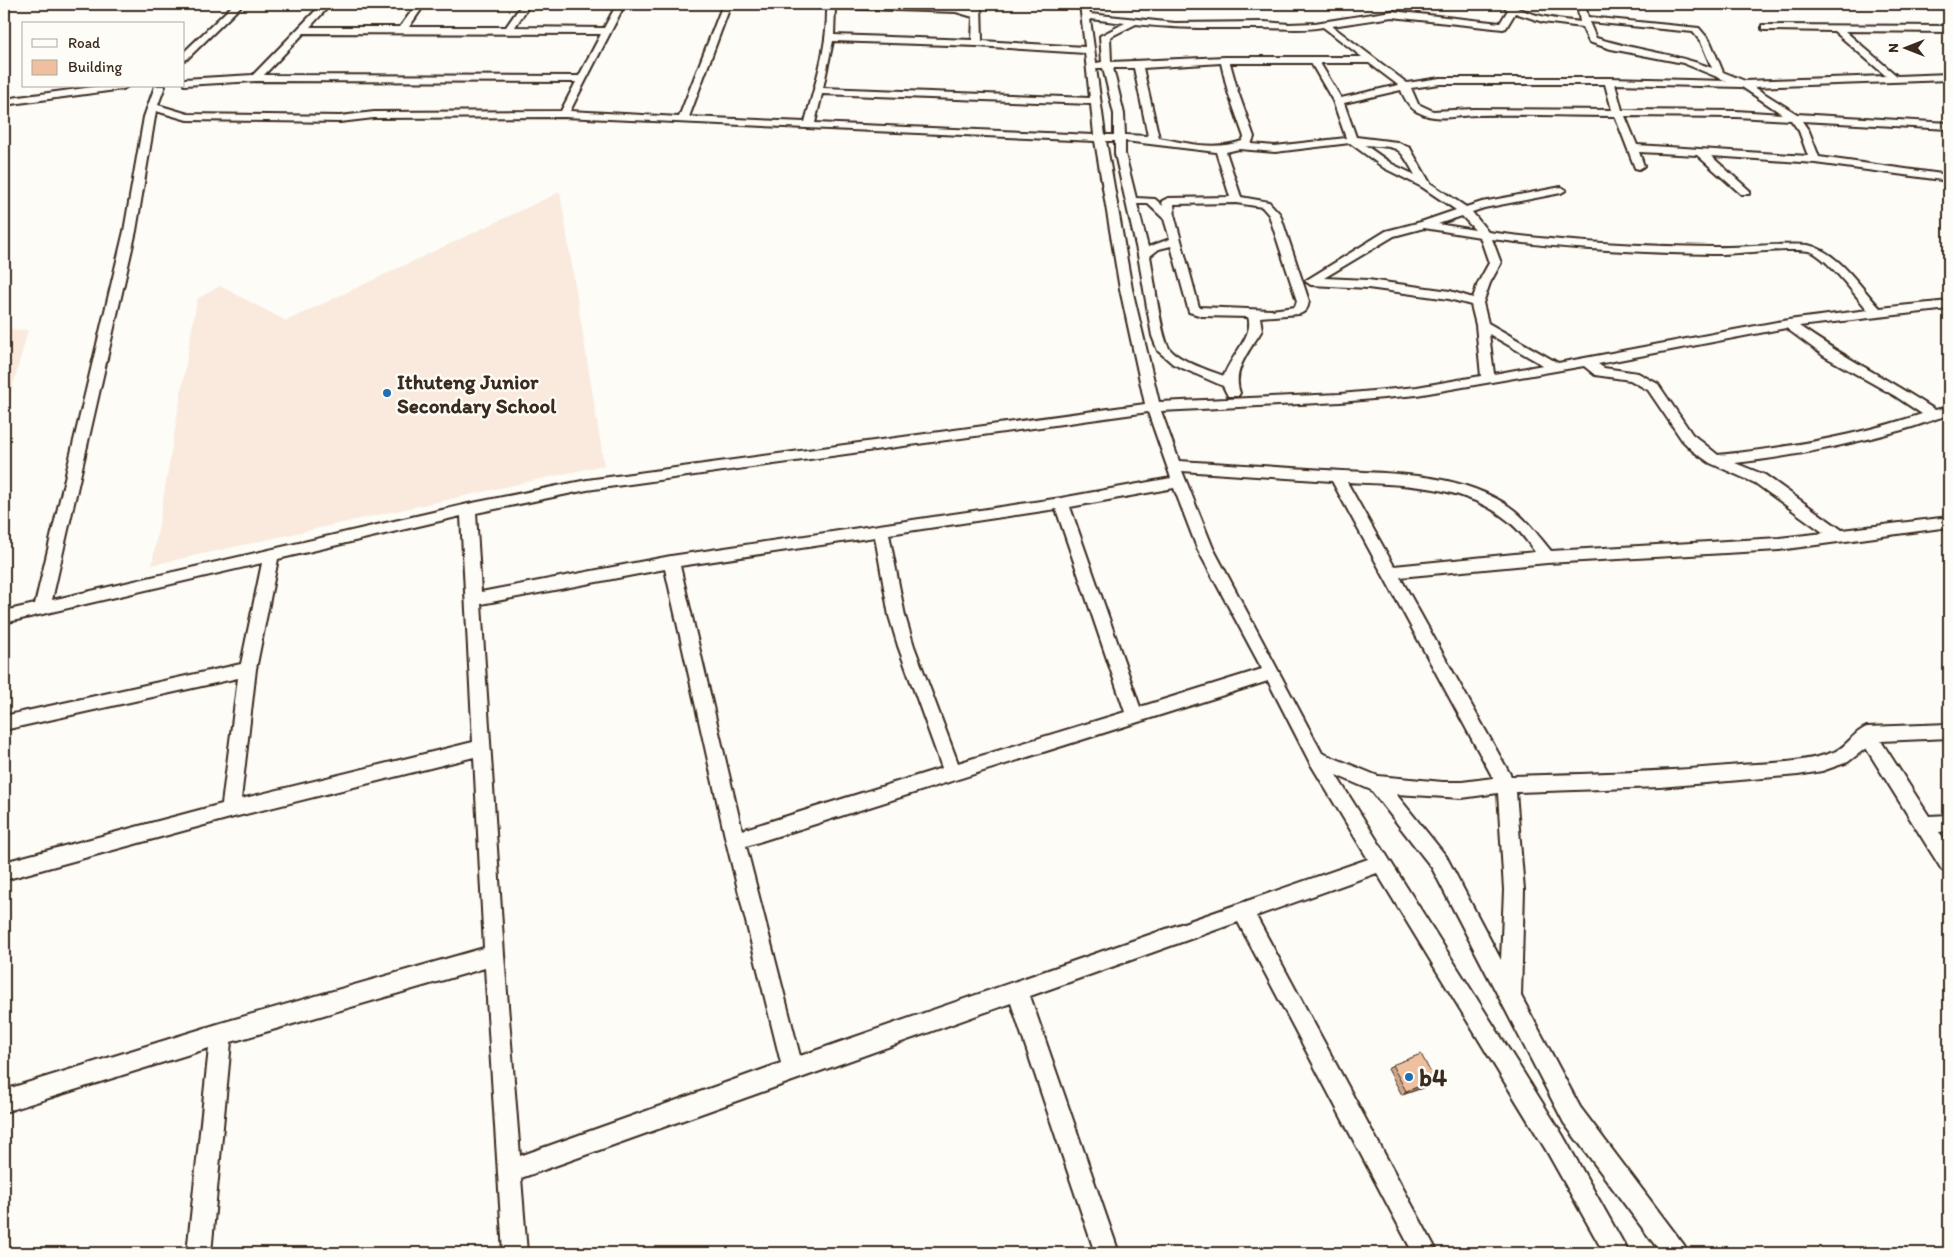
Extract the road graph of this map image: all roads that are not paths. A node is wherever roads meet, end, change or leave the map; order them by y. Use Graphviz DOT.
graph roads {
  1 [pos="238,4"];
  2 [pos="327,4"];
  3 [pos="420,4"];
  4 [pos="526,4"];
  5 [pos="621,4"];
  6 [pos="727,4"];
  7 [pos="817,4"];
  8 [pos="977,4"];
  9 [pos="1084,4"];
  10 [pos="1503,4"];
  11 [pos="1581,4"];
  12 [pos="831,5"];
  13 [pos="1512,10"];
  14 [pos="976,16"];
  15 [pos="1085,16"];
  16 [pos="1136,21"];
  17 [pos="1586,22"];
  18 [pos="1324,24"];
  19 [pos="1765,27"];
  20 [pos="1836,28"];
  21 [pos="1949,29"];
  22 [pos="301,30"];
  23 [pos="402,30"];
  24 [pos="509,30"];
  25 [pos="606,31"];
  26 [pos="829,38"];
  27 [pos="977,43"];
  28 [pos="1089,50"];
  29 [pos="185,56"];
  30 [pos="1225,60"];
  31 [pos="1370,60"];
  32 [pos="1316,62"];
  33 [pos="1108,64"];
  34 [pos="1092,65"];
  35 [pos="1138,65"];
  36 [pos="1720,76"];
  37 [pos="1949,76"];
  38 [pos="256,78"];
  39 [pos="582,79"];
  40 [pos="1895,79"];
  41 [pos="1609,81"];
  42 [pos="185,82"];
  43 [pos="1744,84"];
  44 [pos="1404,86"];
  45 [pos="108,88"];
  46 [pos="159,88"];
  47 [pos="818,91"];
  48 [pos="1096,101"];
  49 [pos="1338,101"];
  50 [pos="4,102"];
  51 [pos="153,107"];
  52 [pos="1618,112"];
  53 [pos="564,114"];
  54 [pos="187,117"];
  55 [pos="1794,117"];
  56 [pos="683,120"];
  57 [pos="158,123"];
  58 [pos="809,126"];
  59 [pos="1949,126"];
  60 [pos="1100,138"];
  61 [pos="1121,138"];
  62 [pos="1154,140"];
  63 [pos="1352,140"];
  64 [pos="1240,146"];
  65 [pos="1220,148"];
  66 [pos="1633,148"];
  67 [pos="1702,153"];
  68 [pos="1815,160"];
  69 [pos="1639,166"];
  70 [pos="1949,178"];
  71 [pos="1426,184"];
  72 [pos="1562,190"];
  73 [pos="1745,192"];
  74 [pos="1236,200"];
  75 [pos="1132,201"];
  76 [pos="1151,201"];
  77 [pos="1168,201"];
  78 [pos="1463,210"];
  79 [pos="1169,218"];
  80 [pos="1424,225"];
  81 [pos="1485,235"];
  82 [pos="1176,240"];
  83 [pos="1144,255"];
  84 [pos="1311,281"];
  85 [pos="1296,282"];
  86 [pos="1477,304"];
  87 [pos="1949,305"];
  88 [pos="1119,311"];
  89 [pos="1877,312"];
  90 [pos="1252,313"];
  91 [pos="1788,324"];
  92 [pos="1482,325"];
  93 [pos="1135,326"];
  94 [pos="1585,361"];
  95 [pos="1556,367"];
  96 [pos="1488,380"];
  97 [pos="1229,383"];
  98 [pos="1238,402"];
  99 [pos="1153,407"];
  100 [pos="1949,412"];
  101 [pos="1933,415"];
  102 [pos="1716,460"];
  103 [pos="1176,474"];
  104 [pos="1337,476"];
  105 [pos="1061,503"];
  106 [pos="468,509"];
  107 [pos="1949,522"];
  108 [pos="881,530"];
  109 [pos="1839,536"];
  110 [pos="1820,538"];
  111 [pos="271,556"];
  112 [pos="1547,557"];
  113 [pos="671,562"];
  114 [pos="1390,572"];
  115 [pos="474,599"];
  116 [pos="42,607"];
  117 [pos="4,617"];
  118 [pos="248,669"];
  119 [pos="1272,673"];
  120 [pos="1135,716"];
  121 [pos="4,724"];
  122 [pos="1949,731"];
  123 [pos="1867,734"];
  124 [pos="482,747"];
  125 [pos="1316,758"];
  126 [pos="952,772"];
  127 [pos="1377,784"];
  128 [pos="1506,784"];
  129 [pos="230,810"];
  130 [pos="1949,823"];
  131 [pos="1924,825"];
  132 [pos="735,841"];
  133 [pos="1380,863"];
  134 [pos="1949,864"];
  135 [pos="4,870"];
  136 [pos="1243,912"];
  137 [pos="494,955"];
  138 [pos="1018,992"];
  139 [pos="1510,1000"];
  140 [pos="221,1034"];
  141 [pos="793,1069"];
  142 [pos="4,1101"];
  143 [pos="510,1171"];
  144 [pos="199,1253"];
  145 [pos="515,1253"];
  146 [pos="1108,1253"];
  147 [pos="1426,1253"];
  148 [pos="1617,1253"];
  149 [pos="1676,1253"];
  1 -- 29 [label="street"];
  2 -- 22 [label="street"];
  3 -- 23 [label="street"];
  4 -- 24 [label="street"];
  5 -- 25 [label="street"];
  6 -- 56 [label="street"];
  7 -- 12 [label="street"];
  8 -- 14 [label="street"];
  9 -- 15 [label="street"];
  10 -- 13 [label="street"];
  11 -- 17 [label="street"];
  12 -- 14 [label="street"];
  12 -- 26 [label="street"];
  13 -- 17 [label="street"];
  13 -- 18 [label="street"];
  14 -- 27 [label="street"];
  15 -- 16 [label="street"];
  15 -- 28 [label="street"];
  16 -- 18 [label="street"];
  16 -- 33 [label="street"];
  17 -- 36 [label="street"];
  17 -- 36 [label="street"];
  18 -- 31 [label="street"];
  19 -- 20 [label="street"];
  20 -- 21 [label="street"];
  20 -- 40 [label="street"];
  22 -- 23 [label="street"];
  22 -- 38 [label="street"];
  23 -- 24 [label="street"];
  24 -- 25 [label="street"];
  25 -- 39 [label="street"];
  26 -- 27 [label="street"];
  26 -- 47 [label="street"];
  27 -- 28 [label="street"];
  28 -- 34 [label="street"];
  30 -- 32 [label="street"];
  30 -- 35 [label="street"];
  30 -- 64 [label="street"];
  31 -- 32 [label="street"];
  31 -- 44 [label="street"];
  32 -- 49 [label="street"];
  33 -- 34 [label="street"];
  33 -- 35 [label="street"];
  33 -- 61 [label="street"];
  34 -- 48 [label="street"];
  35 -- 62 [label="street"];
  36 -- 43 [label="street"];
  37 -- 40 [label="street"];
  38 -- 39 [label="street"];
  38 -- 42 [label="street"];
  39 -- 53 [label="street"];
  40 -- 43 [label="street"];
  41 -- 43 [label="street"];
  41 -- 44 [label="street"];
  41 -- 52 [label="street"];
  43 -- 55 [label="street"];
  44 -- 49 [label="street"];
  44 -- 52 [label="street"];
  45 -- 50 [label="street"];
  46 -- 51 [label="street"];
  47 -- 48 [label="street"];
  47 -- 58 [label="street"];
  48 -- 60 [label="street"];
  49 -- 63 [label="street"];
  51 -- 54 [label="street"];
  51 -- 57 [label="street"];
  52 -- 55 [label="street"];
  52 -- 66 [label="street"];
  53 -- 54 [label="street"];
  53 -- 56 [label="street"];
  54 -- 57 [label="street"];
  55 -- 59 [label="street"];
  55 -- 68 [label="street"];
  56 -- 58 [label="street"];
  57 -- 116 [label="street"];
  58 -- 60 [label="street"];
  60 -- 61 [label="street"];
  60 -- 93 [label="street"];
  61 -- 62 [label="street"];
  61 -- 75 [label="street"];
  62 -- 65 [label="street"];
  63 -- 64 [label="street"];
  63 -- 71 [label="street"];
  63 -- 71 [label="street"];
  64 -- 65 [label="street"];
  65 -- 74 [label="street"];
  66 -- 67 [label="street"];
  66 -- 69 [label="street"];
  67 -- 68 [label="street"];
  67 -- 73 [label="street"];
  68 -- 70 [label="street"];
  71 -- 78 [label="street"];
  72 -- 78 [label="street"];
  74 -- 77 [label="street"];
  74 -- 85 [label="street"];
  75 -- 76 [label="street"];
  75 -- 83 [label="street"];
  76 -- 77 [label="street"];
  76 -- 79 [label="street"];
  77 -- 79 [label="street"];
  78 -- 80 [label="street"];
  78 -- 81 [label="street"];
  79 -- 82 [label="street"];
  80 -- 81 [label="street"];
  80 -- 84 [label="street"];
  81 -- 86 [label="street"];
  81 -- 89 [label="street"];
  82 -- 83 [label="street"];
  82 -- 90 [label="street"];
  83 -- 97 [label="street"];
  84 -- 85 [label="street"];
  84 -- 86 [label="street"];
  85 -- 90 [label="street"];
  86 -- 92 [label="street"];
  87 -- 89 [label="street"];
  88 -- 93 [label="street"];
  89 -- 91 [label="street"];
  90 -- 97 [label="street"];
  91 -- 94 [label="street"];
  91 -- 101 [label="street"];
  92 -- 95 [label="street"];
  92 -- 96 [label="street"];
  93 -- 99 [label="street"];
  94 -- 95 [label="street"];
  94 -- 102 [label="street"];
  95 -- 96 [label="street"];
  96 -- 98 [label="street"];
  97 -- 98 [label="street"];
  98 -- 99 [label="street"];
  99 -- 103 [label="street"];
  99 -- 106 [label="street"];
  100 -- 101 [label="street"];
  101 -- 102 [label="street"];
  102 -- 109 [label="street"];
  103 -- 104 [label="street"];
  103 -- 105 [label="street"];
  103 -- 119 [label="street"];
  104 -- 112 [label="street"];
  104 -- 114 [label="street"];
  105 -- 108 [label="street"];
  105 -- 120 [label="street"];
  106 -- 111 [label="street"];
  106 -- 115 [label="street"];
  107 -- 109 [label="street"];
  108 -- 113 [label="street"];
  108 -- 126 [label="street"];
  109 -- 110 [label="street"];
  110 -- 112 [label="street"];
  111 -- 116 [label="street"];
  111 -- 118 [label="street"];
  112 -- 114 [label="street"];
  113 -- 115 [label="street"];
  113 -- 132 [label="street"];
  114 -- 128 [label="street"];
  115 -- 124 [label="street"];
  116 -- 117 [label="street"];
  118 -- 121 [label="street"];
  118 -- 129 [label="street"];
  119 -- 120 [label="street"];
  119 -- 125 [label="street"];
  120 -- 126 [label="street"];
  122 -- 123 [label="street"];
  123 -- 128 [label="street"];
  123 -- 131 [label="street"];
  124 -- 129 [label="street"];
  124 -- 137 [label="street"];
  125 -- 127 [label="street"];
  125 -- 133 [label="street"];
  126 -- 132 [label="street"];
  127 -- 128 [label="street"];
  127 -- 139 [label="street"];
  128 -- 139 [label="street"];
  129 -- 135 [label="street"];
  130 -- 131 [label="street"];
  131 -- 134 [label="street"];
  132 -- 141 [label="street"];
  133 -- 136 [label="street"];
  133 -- 148 [label="street"];
  136 -- 138 [label="street"];
  136 -- 147 [label="street"];
  137 -- 140 [label="street"];
  137 -- 143 [label="street"];
  138 -- 141 [label="street"];
  138 -- 146 [label="street"];
  139 -- 149 [label="street"];
  140 -- 142 [label="street"];
  140 -- 144 [label="street"];
  141 -- 143 [label="street"];
  143 -- 145 [label="street"];
}
